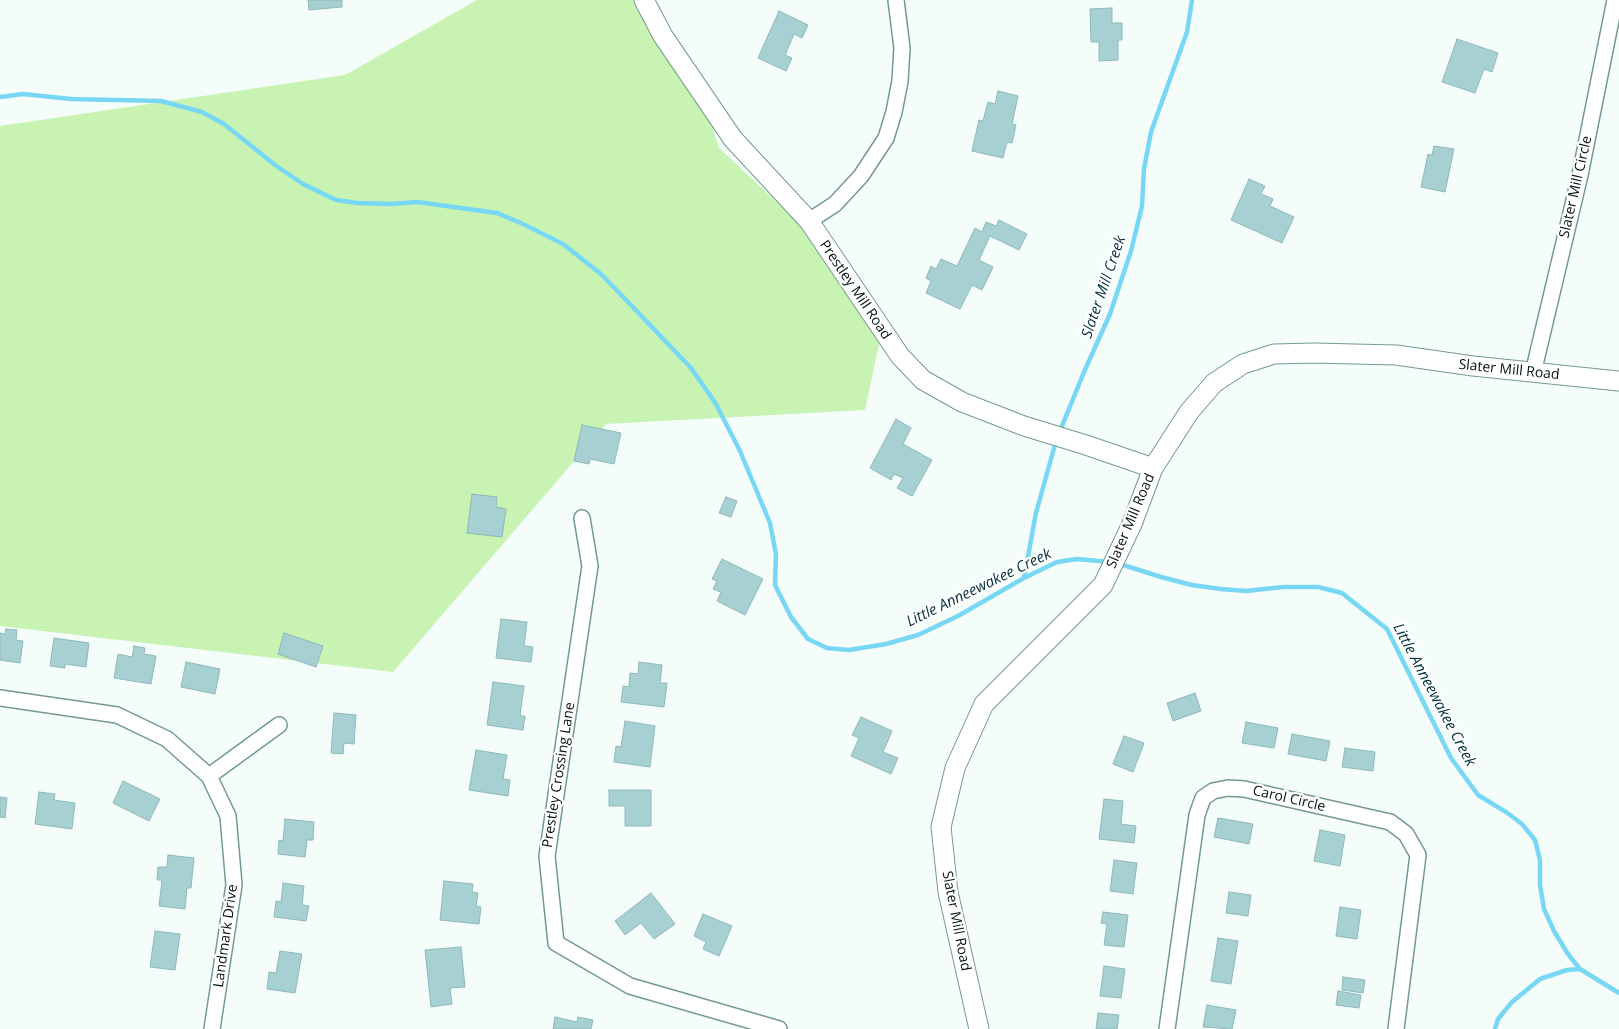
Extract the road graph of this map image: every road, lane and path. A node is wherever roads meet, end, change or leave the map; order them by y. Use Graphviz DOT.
graph roads {
  1 [pos="644,0"];
  2 [pos="896,0"];
  3 [pos="1615,0"];
  4 [pos="809,221"];
  5 [pos="1533,373"];
  6 [pos="1619,381"];
  7 [pos="1153,468"];
  8 [pos="582,518"];
  9 [pos="0,698"];
  10 [pos="279,725"];
  11 [pos="209,776"];
  12 [pos="212,1029"];
  13 [pos="779,1029"];
  14 [pos="979,1029"];
  15 [pos="1167,1029"];
  16 [pos="1396,1029"];
  1 -- 4 [label="street, Prestley Mill Road"];
  2 -- 4 [label="street"];
  3 -- 5 [label="street, Slater Mill Circle"];
  4 -- 7 [label="street, Prestley Mill Road"];
  5 -- 6 [label="street, Slater Mill Road"];
  5 -- 7 [label="street, Slater Mill Road"];
  7 -- 14 [label="street, Slater Mill Road"];
  8 -- 13 [label="street, Prestley Crossing Lane"];
  9 -- 11 [label="street, Landmark Drive"];
  10 -- 11 [label="street"];
  11 -- 12 [label="street, Landmark Drive"];
  15 -- 16 [label="street, Carol Circle"];
}
